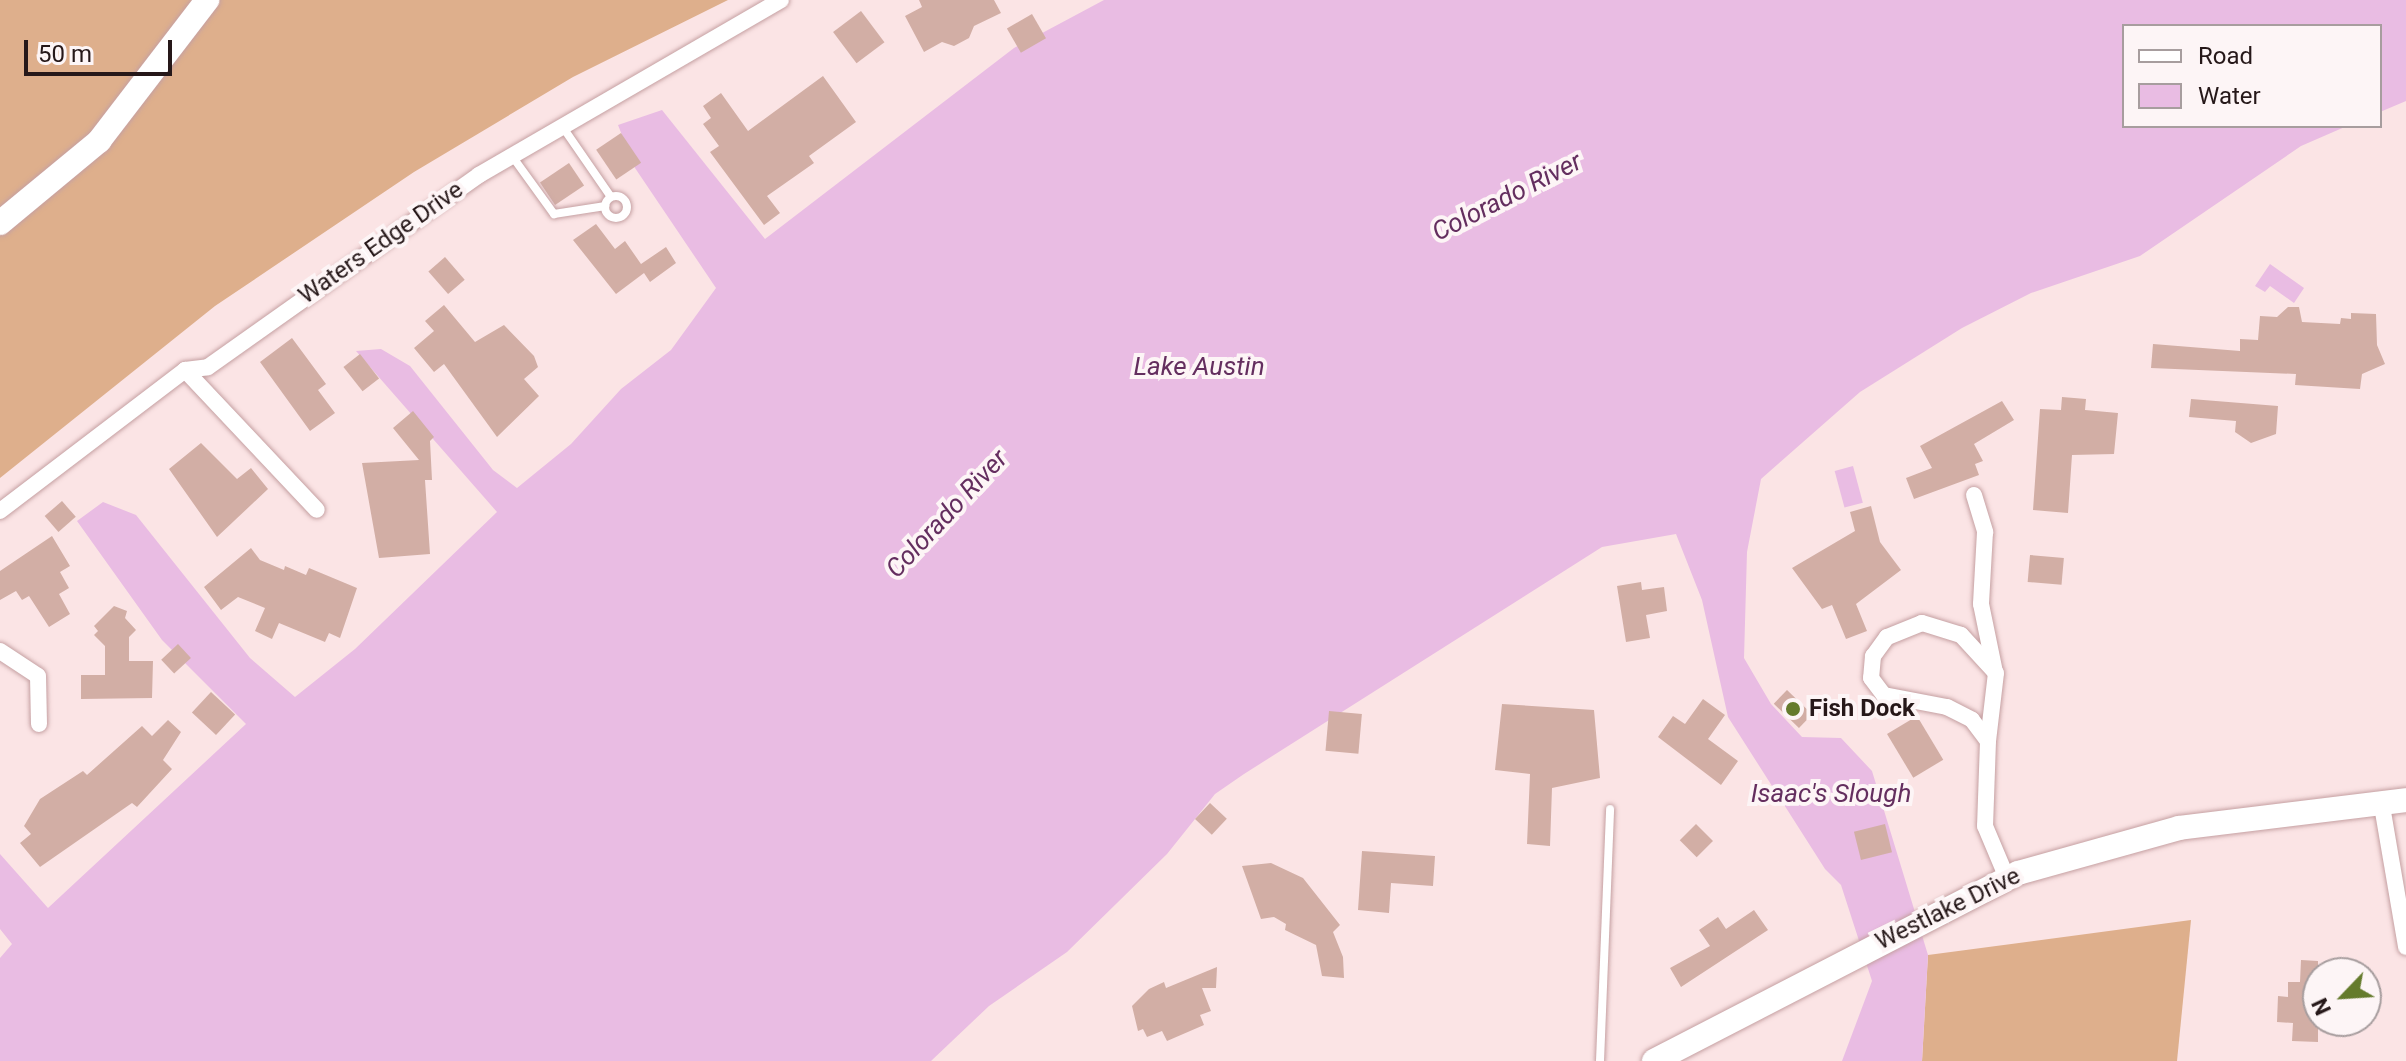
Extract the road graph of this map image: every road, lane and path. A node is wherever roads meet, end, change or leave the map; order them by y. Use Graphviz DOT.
graph roads {
  1 [pos="207,0"];
  2 [pos="781,0"];
  3 [pos="562,125"];
  4 [pos="512,156"];
  5 [pos="611,197"];
  6 [pos="605,206"];
  7 [pos="0,223"];
  8 [pos="185,370"];
  9 [pos="1974,495"];
  10 [pos="317,510"];
  11 [pos="0,511"];
  12 [pos="0,651"];
  13 [pos="1996,673"];
  14 [pos="39,724"];
  15 [pos="1988,741"];
  16 [pos="2406,800"];
  17 [pos="2382,806"];
  18 [pos="1610,809"];
  19 [pos="2007,878"];
  20 [pos="2406,947"];
  21 [pos="1600,1061"];
  22 [pos="1654,1061"];
  1 -- 7 [label="street"];
  2 -- 3 [label="street, Waters Edge Drive"];
  3 -- 4 [label="street, Waters Edge Drive"];
  3 -- 5 [label="lane"];
  4 -- 6 [label="lane"];
  4 -- 8 [label="street, Waters Edge Drive"];
  5 -- 6 [label="lane"];
  5 -- 6 [label="lane"];
  8 -- 10 [label="street"];
  8 -- 11 [label="street, Waters Edge Drive"];
  9 -- 13 [label="street"];
  12 -- 14 [label="street"];
  13 -- 15 [label="street"];
  13 -- 15 [label="street"];
  15 -- 19 [label="street"];
  16 -- 17 [label="street, Westlake Drive"];
  17 -- 19 [label="street, Westlake Drive"];
  17 -- 20 [label="street"];
  18 -- 21 [label="lane"];
  19 -- 22 [label="street, Westlake Drive"];
}
